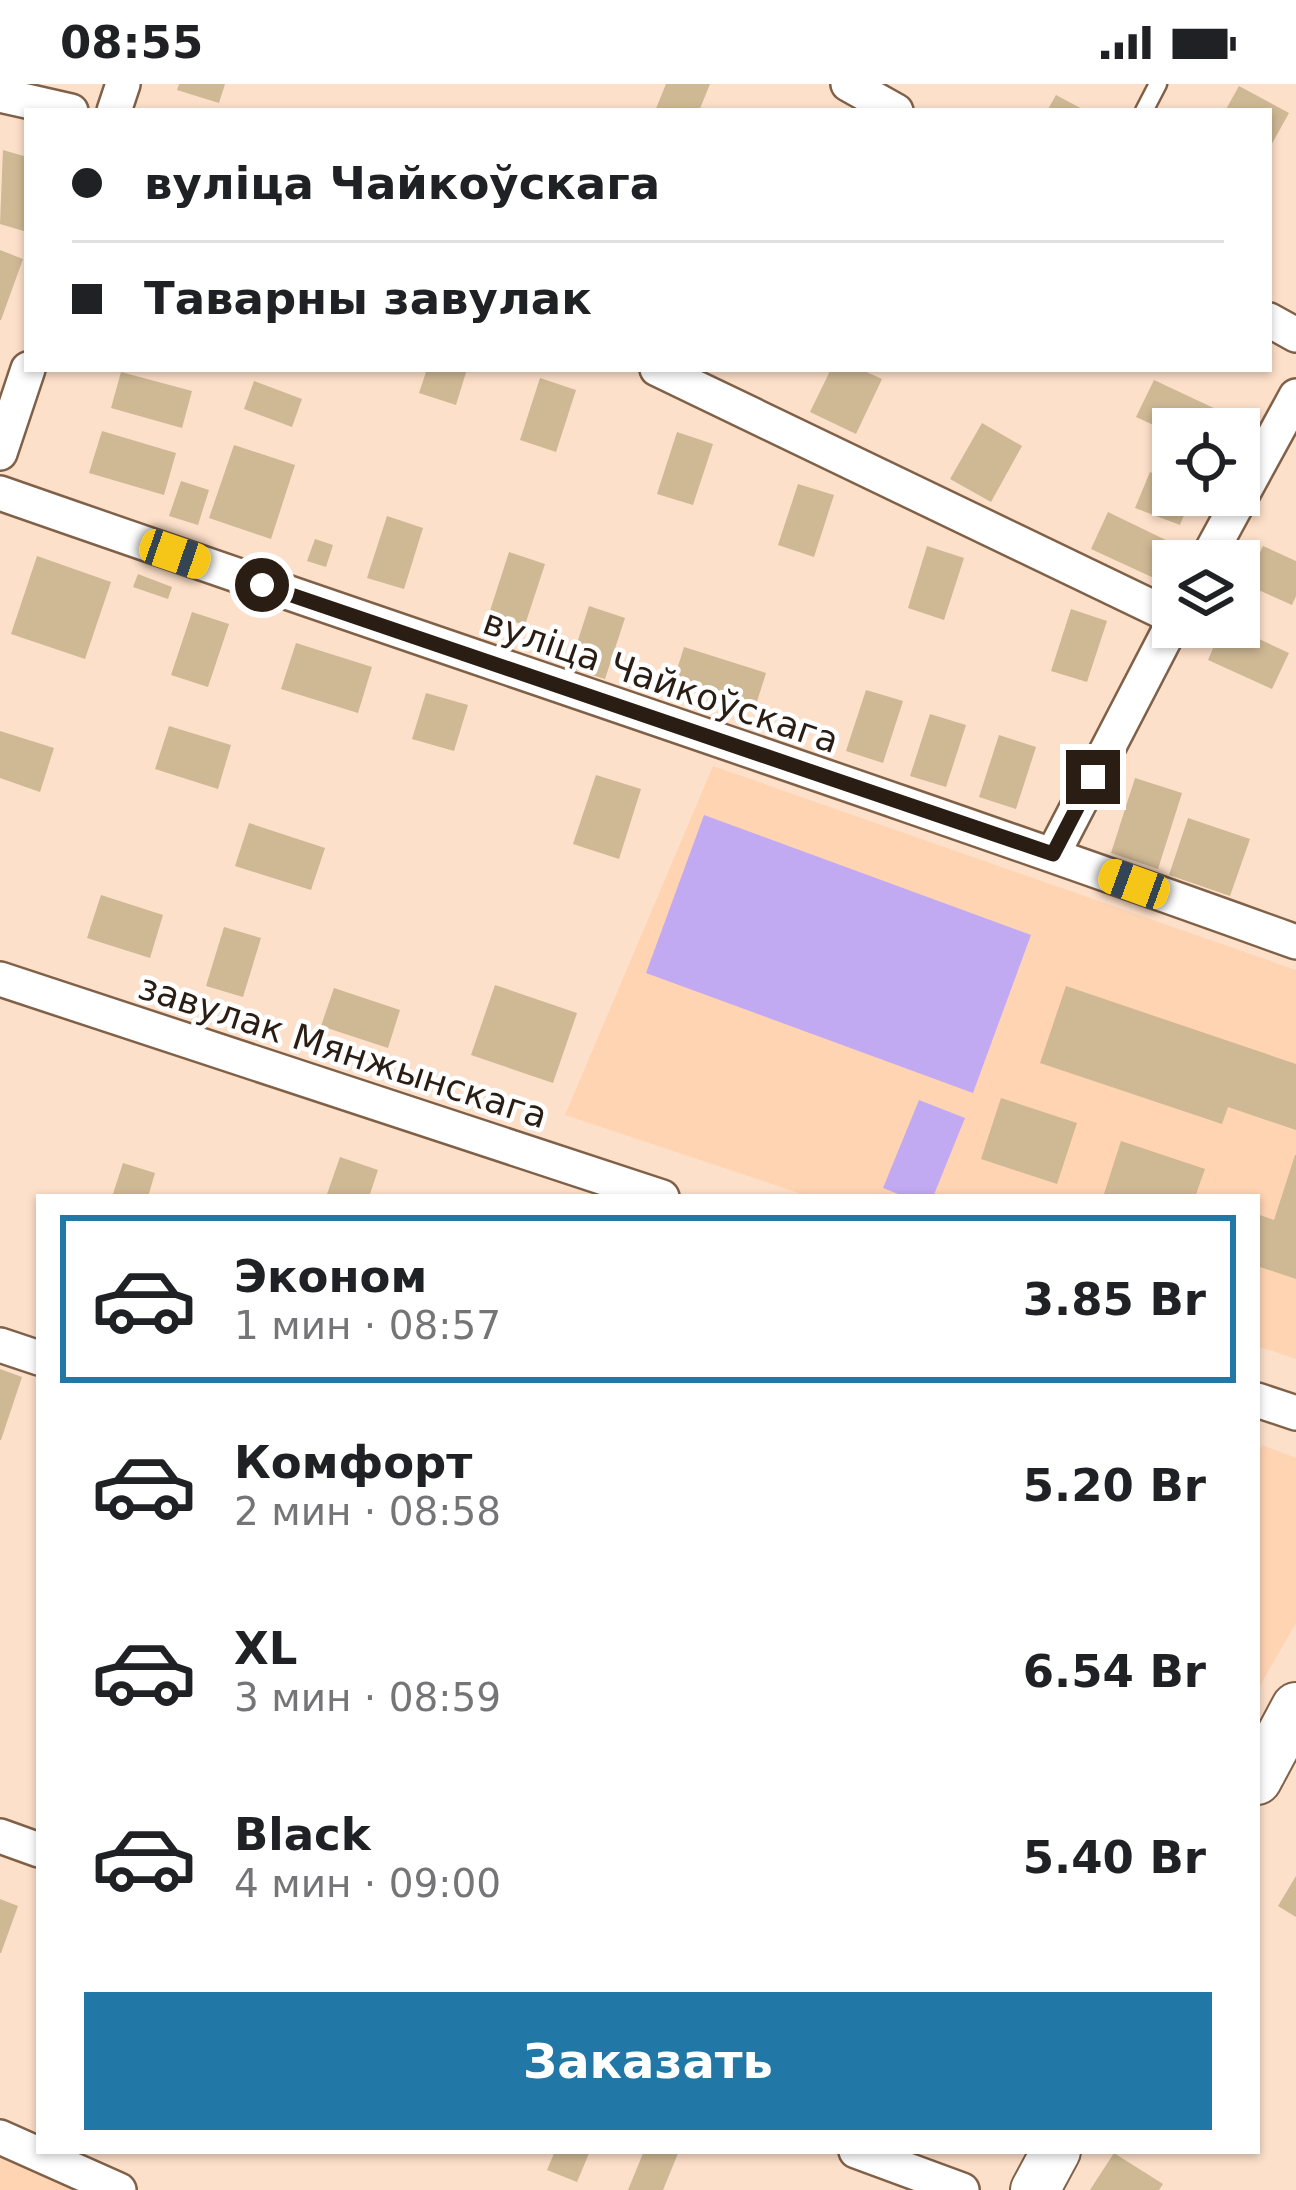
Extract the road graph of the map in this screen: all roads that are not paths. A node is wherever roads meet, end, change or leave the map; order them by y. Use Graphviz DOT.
graph roads {
  1 [pos="848,84"];
  2 [pos="0,95"];
  3 [pos="58,108"];
  4 [pos="891,108"];
  5 [pos="27,372"];
  6 [pos="663,372"];
  7 [pos="1296,396"];
  8 [pos="0,453"];
  9 [pos="0,493"];
  10 [pos="1217,540"];
  11 [pos="1152,610"];
  12 [pos="1159,648"];
  13 [pos="1053,854"];
  14 [pos="1296,942"];
  15 [pos="0,979"];
  16 [pos="653,1194"];
  17 [pos="0,1345"];
  18 [pos="36,1357"];
  19 [pos="1260,1401"];
  20 [pos="1296,1413"];
  21 [pos="1296,1708"];
  22 [pos="1260,1774"];
  23 [pos="0,1836"];
  24 [pos="36,1849"];
  25 [pos="0,2138"];
  26 [pos="36,2154"];
  27 [pos="37,2154"];
  28 [pos="864,2154"];
  29 [pos="1054,2154"];
  30 [pos="119,2190"];
  31 [pos="962,2190"];
  32 [pos="1035,2190"];
  1 -- 4 [label="street"];
  2 -- 3 [label="street"];
  5 -- 8 [label="street"];
  6 -- 11 [label="street"];
  7 -- 10 [label="street"];
  9 -- 13 [label="street, вуліца Чайкоўскага"];
  12 -- 13 [label="street"];
  13 -- 14 [label="street, вуліца Чайкоўскага"];
  15 -- 16 [label="street, завулак Мянжынскага"];
  17 -- 18 [label="street"];
  19 -- 20 [label="street"];
  21 -- 22 [label="main road"];
  23 -- 24 [label="street"];
  25 -- 26 [label="street"];
  27 -- 30 [label="street"];
  28 -- 31 [label="street"];
  29 -- 32 [label="main road"];
}
